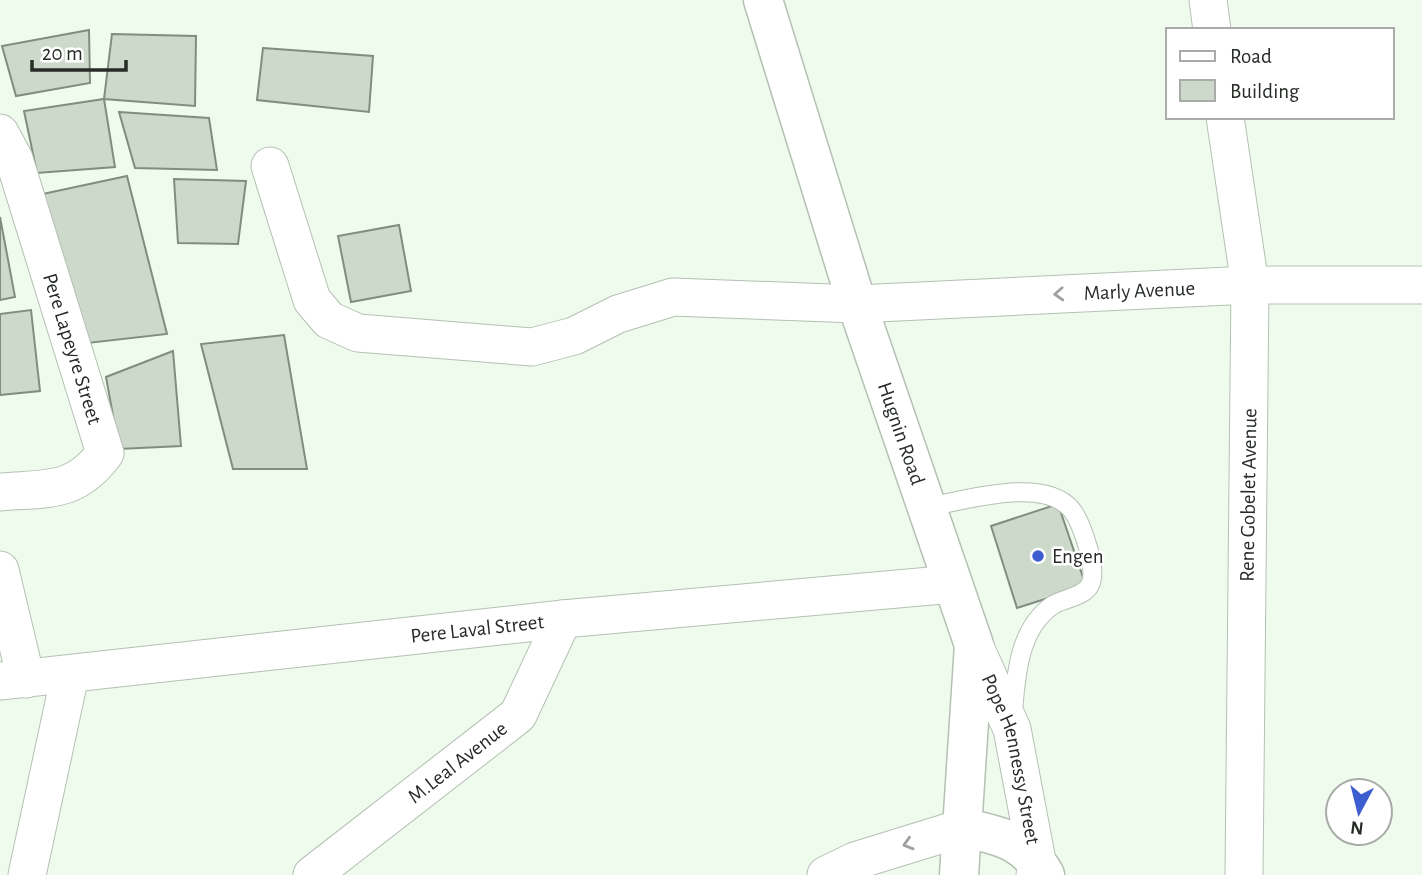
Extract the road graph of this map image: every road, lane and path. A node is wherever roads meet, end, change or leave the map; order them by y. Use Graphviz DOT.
graph roads {
  1 [pos="763,0"];
  2 [pos="1208,0"];
  3 [pos="1212,28"];
  4 [pos="1225,119"];
  5 [pos="0,133"];
  6 [pos="270,166"];
  7 [pos="1250,285"];
  8 [pos="1422,285"];
  9 [pos="857,304"];
  10 [pos="0,492"];
  11 [pos="927,507"];
  12 [pos="0,570"];
  13 [pos="953,584"];
  14 [pos="563,619"];
  15 [pos="974,645"];
  16 [pos="70,675"];
  17 [pos="13,680"];
  18 [pos="1012,729"];
  19 [pos="962,828"];
  20 [pos="855,870"];
  21 [pos="1039,870"];
  22 [pos="27,875"];
  23 [pos="312,875"];
  24 [pos="959,875"];
  25 [pos="1244,875"];
  1 -- 9 [label="main road, Hugnin Road"];
  2 -- 3 [label="street"];
  4 -- 7 [label="street, Rene Gobelet Avenue"];
  5 -- 10 [label="street, Pere Lapeyre Street"];
  6 -- 9 [label="street, Marly Avenue"];
  7 -- 8 [label="street, Marly Avenue"];
  7 -- 9 [label="street, Marly Avenue, one-way"];
  7 -- 25 [label="street, Rene Gobelet Avenue"];
  9 -- 11 [label="main road, Hugnin Road"];
  11 -- 13 [label="main road, Hugnin Road"];
  11 -- 18 [label="lane"];
  12 -- 17 [label="street"];
  13 -- 14 [label="street, Pere Laval Street"];
  13 -- 15 [label="main road, Hugnin Road"];
  14 -- 16 [label="street, Pere Laval Street"];
  14 -- 23 [label="street, M.Leal Avenue"];
  15 -- 18 [label="street, Pope Hennessy Street"];
  15 -- 19 [label="main road, Hugnin Road"];
  16 -- 17 [label="street, Pere Laval Street"];
  16 -- 22 [label="street"];
  18 -- 21 [label="street, Pope Hennessy Street"];
  19 -- 20 [label="street, one-way"];
  19 -- 21 [label="main road"];
  19 -- 24 [label="main road, Hugnin Road"];
}
